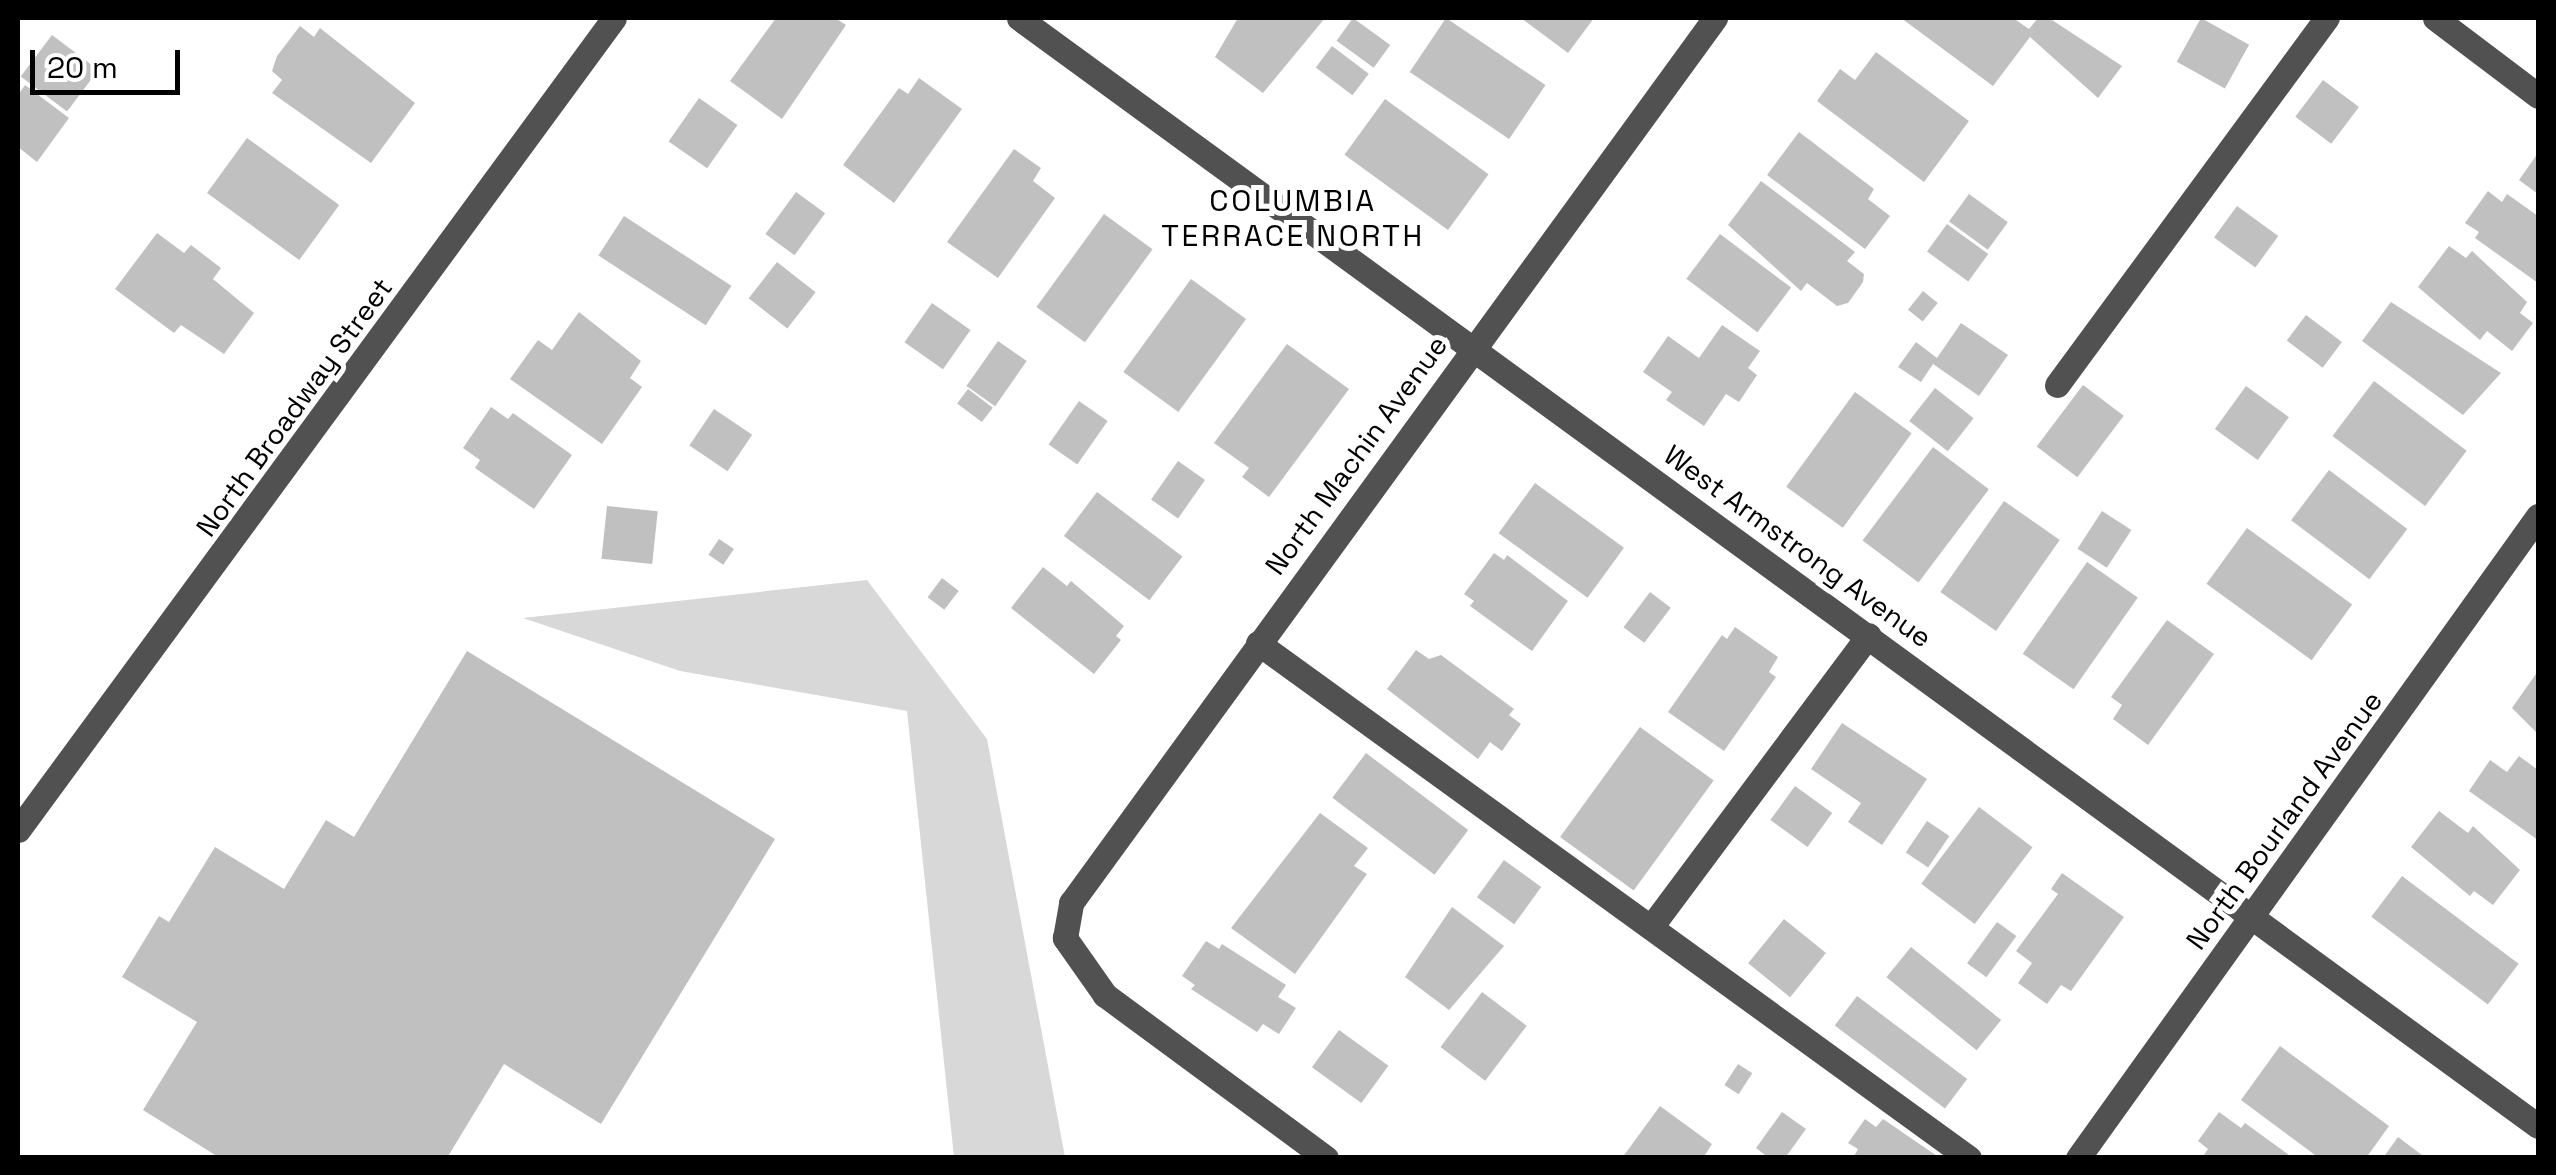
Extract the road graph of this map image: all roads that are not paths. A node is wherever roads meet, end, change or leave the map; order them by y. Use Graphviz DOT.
graph roads {
  1 [pos="614,18"];
  2 [pos="1019,18"];
  3 [pos="1715,18"];
  4 [pos="2327,18"];
  5 [pos="2435,18"];
  6 [pos="2538,96"];
  7 [pos="1472,345"];
  8 [pos="2057,385"];
  9 [pos="2538,516"];
  10 [pos="1868,635"];
  11 [pos="1258,642"];
  12 [pos="18,830"];
  13 [pos="2251,918"];
  14 [pos="1650,927"];
  15 [pos="2538,1126"];
  16 [pos="1326,1158"];
  17 [pos="1969,1158"];
  18 [pos="2078,1158"];
  1 -- 12 [label="street, North Broadway Street"];
  2 -- 7 [label="street, West Armstrong Avenue"];
  3 -- 7 [label="street, North Machin Avenue"];
  4 -- 8 [label="street"];
  5 -- 6 [label="street"];
  7 -- 10 [label="street, West Armstrong Avenue"];
  7 -- 11 [label="street, North Machin Avenue"];
  9 -- 13 [label="street, North Bourland Avenue"];
  10 -- 13 [label="street, West Armstrong Avenue"];
  10 -- 14 [label="street"];
  11 -- 14 [label="street"];
  11 -- 16 [label="street, North Machin Avenue"];
  13 -- 15 [label="street, West Armstrong Avenue"];
  13 -- 18 [label="street, North Bourland Avenue"];
  14 -- 17 [label="street"];
}
